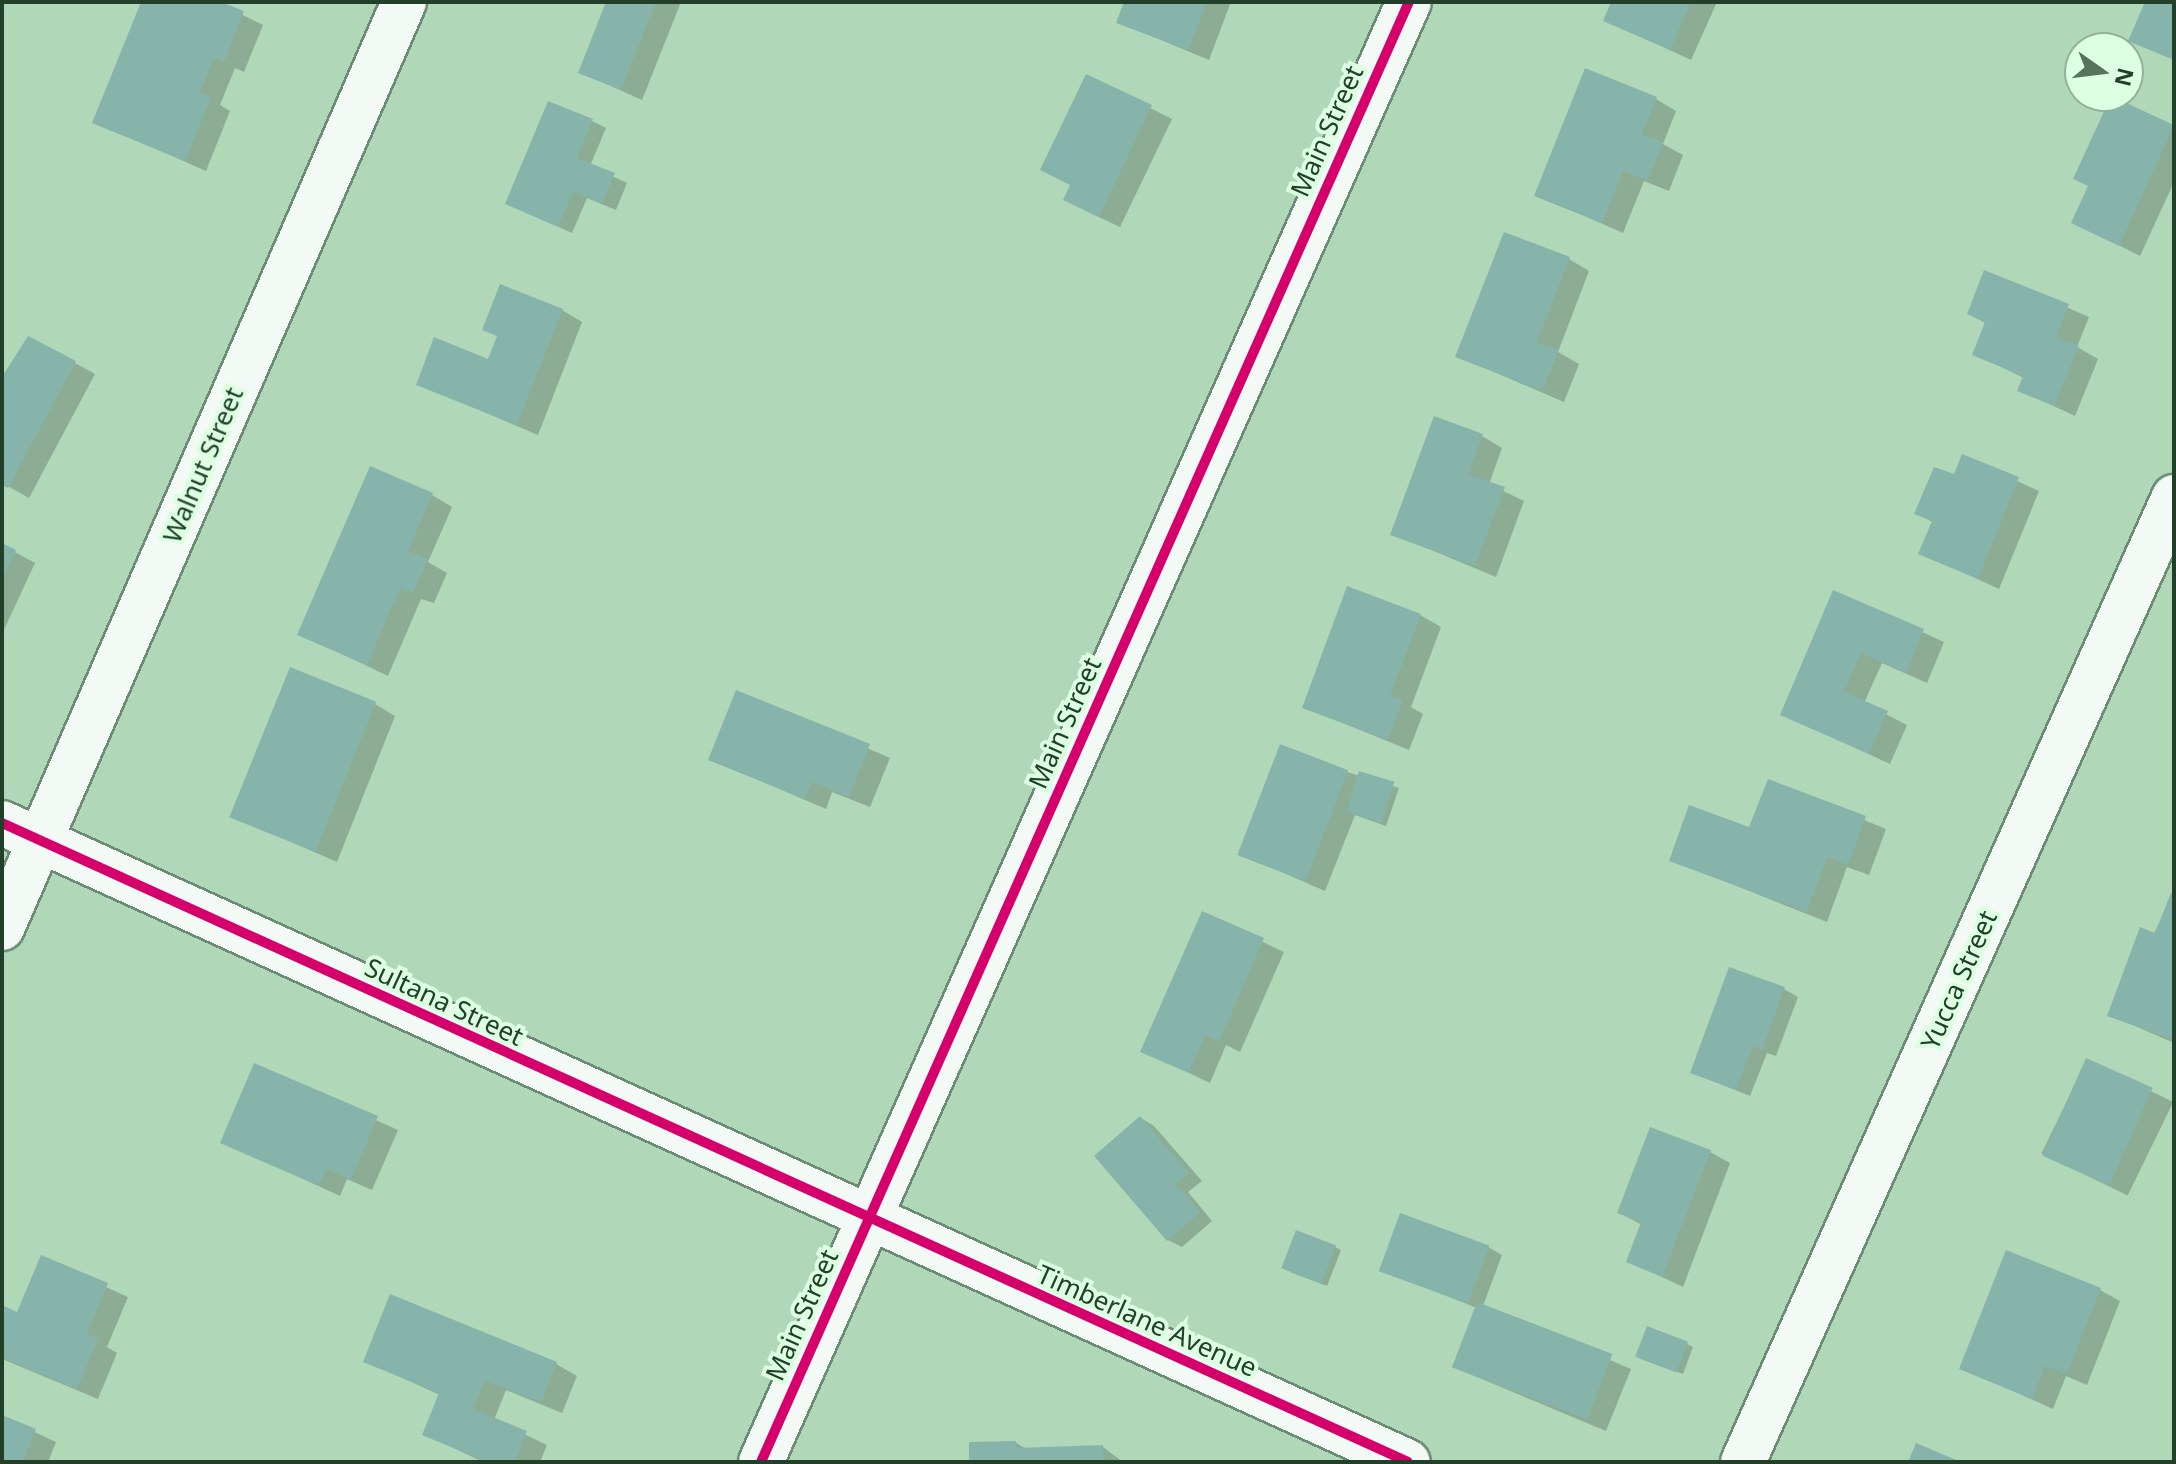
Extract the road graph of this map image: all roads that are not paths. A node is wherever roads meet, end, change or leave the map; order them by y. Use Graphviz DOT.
graph roads {
  1 [pos="404,2"];
  2 [pos="1409,2"];
  3 [pos="2174,497"];
  4 [pos="21,832"];
  5 [pos="2,928"];
  6 [pos="868,1220"];
  7 [pos="761,1462"];
  8 [pos="1408,1462"];
  9 [pos="1743,1462"];
  1 -- 4 [label="street, Walnut Street"];
  2 -- 6 [label="street, Main Street"];
  3 -- 9 [label="street, Yucca Street"];
  4 -- 5 [label="street, Walnut Street"];
  4 -- 6 [label="street, Sultana Street"];
  6 -- 7 [label="street, Main Street"];
  6 -- 8 [label="street, Timberlane Avenue"];
}
